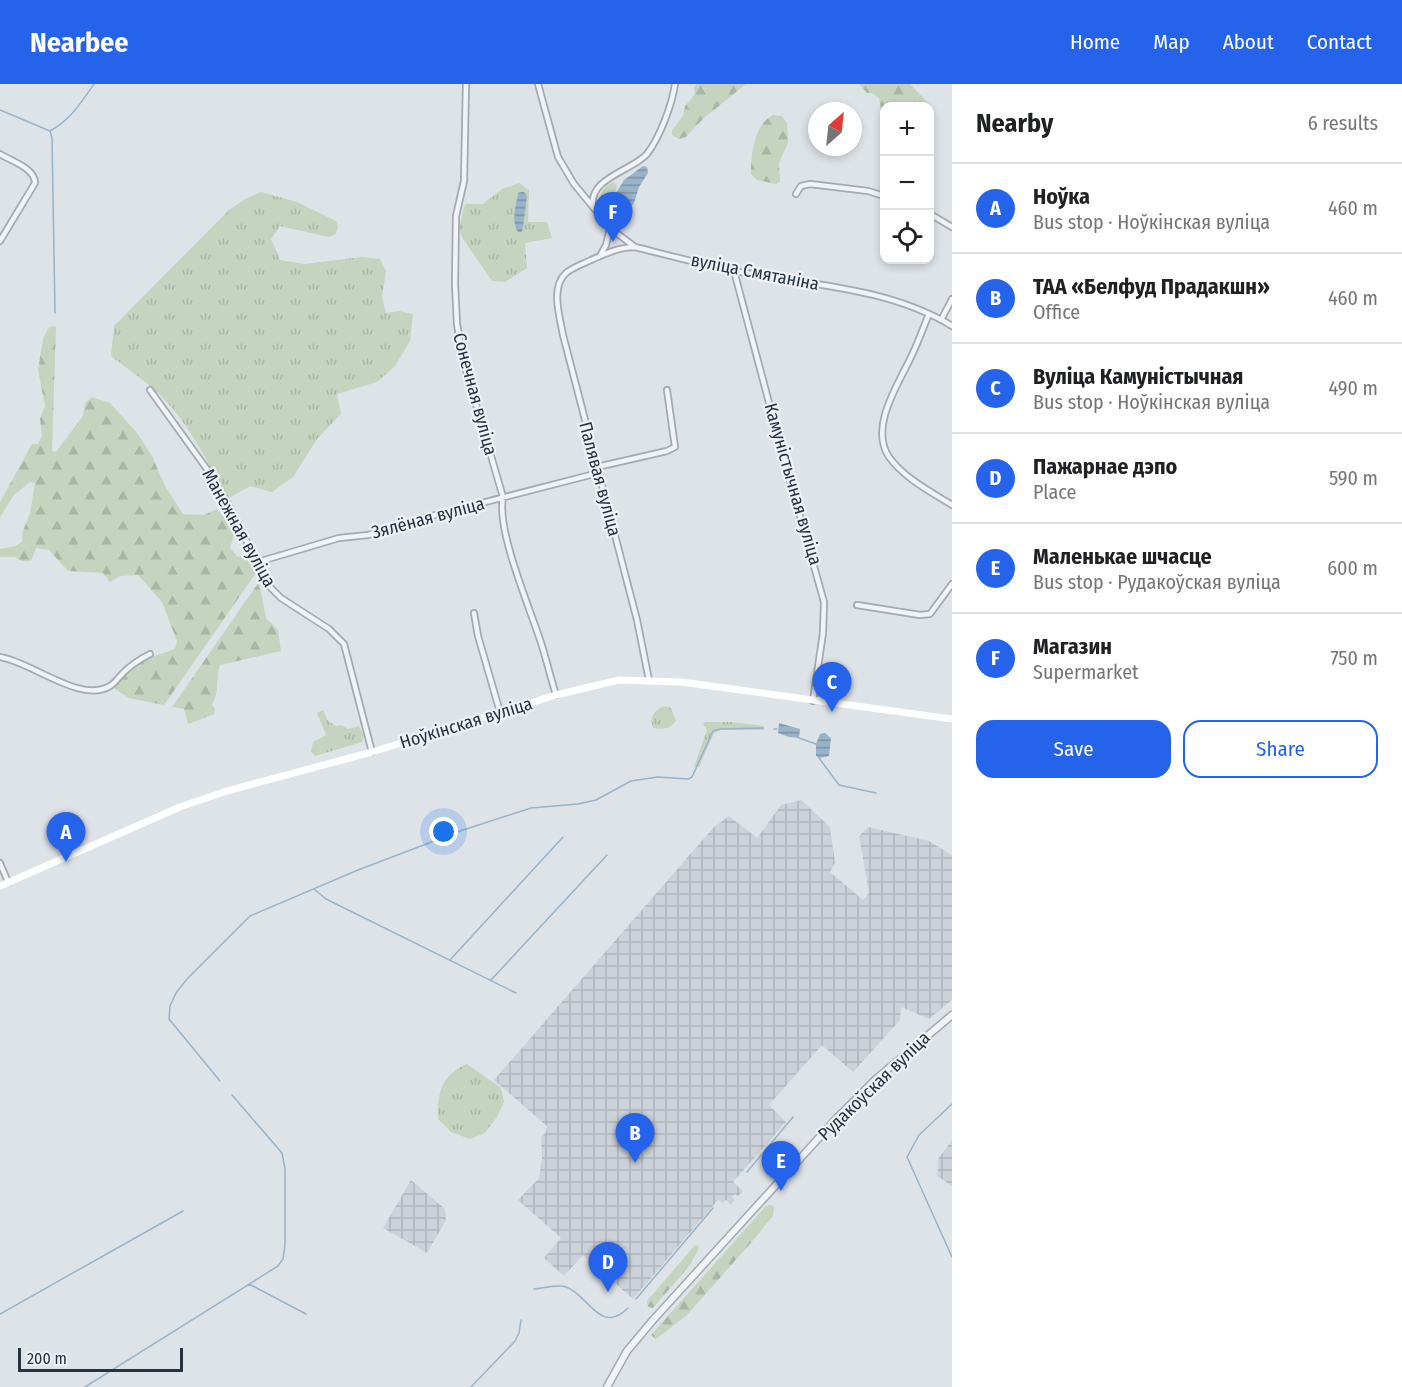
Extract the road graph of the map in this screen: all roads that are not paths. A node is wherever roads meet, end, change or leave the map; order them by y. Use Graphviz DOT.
graph roads {
  1 [pos="466,84"];
  2 [pos="538,84"];
  3 [pos="675,84"];
  4 [pos="0,154"];
  5 [pos="796,194"];
  6 [pos="880,195"];
  7 [pos="593,207"];
  8 [pos="934,216"];
  9 [pos="952,227"];
  10 [pos="610,228"];
  11 [pos="0,242"];
  12 [pos="634,247"];
  13 [pos="600,256"];
  14 [pos="734,271"];
  15 [pos="561,278"];
  16 [pos="952,299"];
  17 [pos="929,314"];
  18 [pos="941,320"];
  19 [pos="952,326"];
  20 [pos="150,390"];
  21 [pos="667,390"];
  22 [pos="598,470"];
  23 [pos="503,497"];
  24 [pos="952,506"];
  25 [pos="258,561"];
  26 [pos="952,584"];
  27 [pos="857,605"];
  28 [pos="474,613"];
  29 [pos="150,654"];
  30 [pos="0,657"];
  31 [pos="649,680"];
  32 [pos="556,695"];
  33 [pos="813,701"];
  34 [pos="500,712"];
  35 [pos="952,719"];
  36 [pos="372,752"];
  37 [pos="0,863"];
  38 [pos="8,882"];
  39 [pos="0,886"];
  40 [pos="952,1015"];
  41 [pos="607,1387"];
  1 -- 23 [label="street, Сонечная вуліца"];
  2 -- 7 [label="street"];
  3 -- 7 [label="street"];
  4 -- 11 [label="street"];
  5 -- 6 [label="street"];
  7 -- 10 [label="street"];
  8 -- 9 [label="street"];
  10 -- 12 [label="street"];
  10 -- 13 [label="street"];
  12 -- 13 [label="street, вуліца Смятаніна"];
  12 -- 14 [label="street, вуліца Смятаніна"];
  13 -- 15 [label="street, вуліца Смятаніна"];
  14 -- 17 [label="street, вуліца Смятаніна"];
  14 -- 33 [label="street, Камуністычная вуліца"];
  15 -- 22 [label="street, Палявая вуліца"];
  16 -- 18 [label="street"];
  17 -- 18 [label="street, вуліца Смятаніна"];
  17 -- 24 [label="street"];
  18 -- 19 [label="street, вуліца Смятаніна"];
  20 -- 25 [label="street, Манежная вуліца"];
  21 -- 22 [label="street, Зялёная вуліца"];
  22 -- 23 [label="street, Зялёная вуліца"];
  22 -- 31 [label="street, Палявая вуліца"];
  23 -- 25 [label="street, Зялёная вуліца"];
  23 -- 32 [label="street, Сонечная вуліца"];
  25 -- 36 [label="street, Манежная вуліца"];
  26 -- 27 [label="street"];
  28 -- 34 [label="street"];
  29 -- 30 [label="street"];
  31 -- 32 [label="main road, Ноўкінская вуліца"];
  31 -- 33 [label="main road, Ноўкінская вуліца"];
  32 -- 34 [label="main road, Ноўкінская вуліца"];
  33 -- 35 [label="main road, Ноўкінская вуліца"];
  34 -- 36 [label="main road, Ноўкінская вуліца"];
  36 -- 38 [label="main road, Ноўкінская вуліца"];
  37 -- 38 [label="street"];
  38 -- 39 [label="main road, Ноўкінская вуліца"];
  40 -- 41 [label="street, Рудакоўская вуліца"];
}
